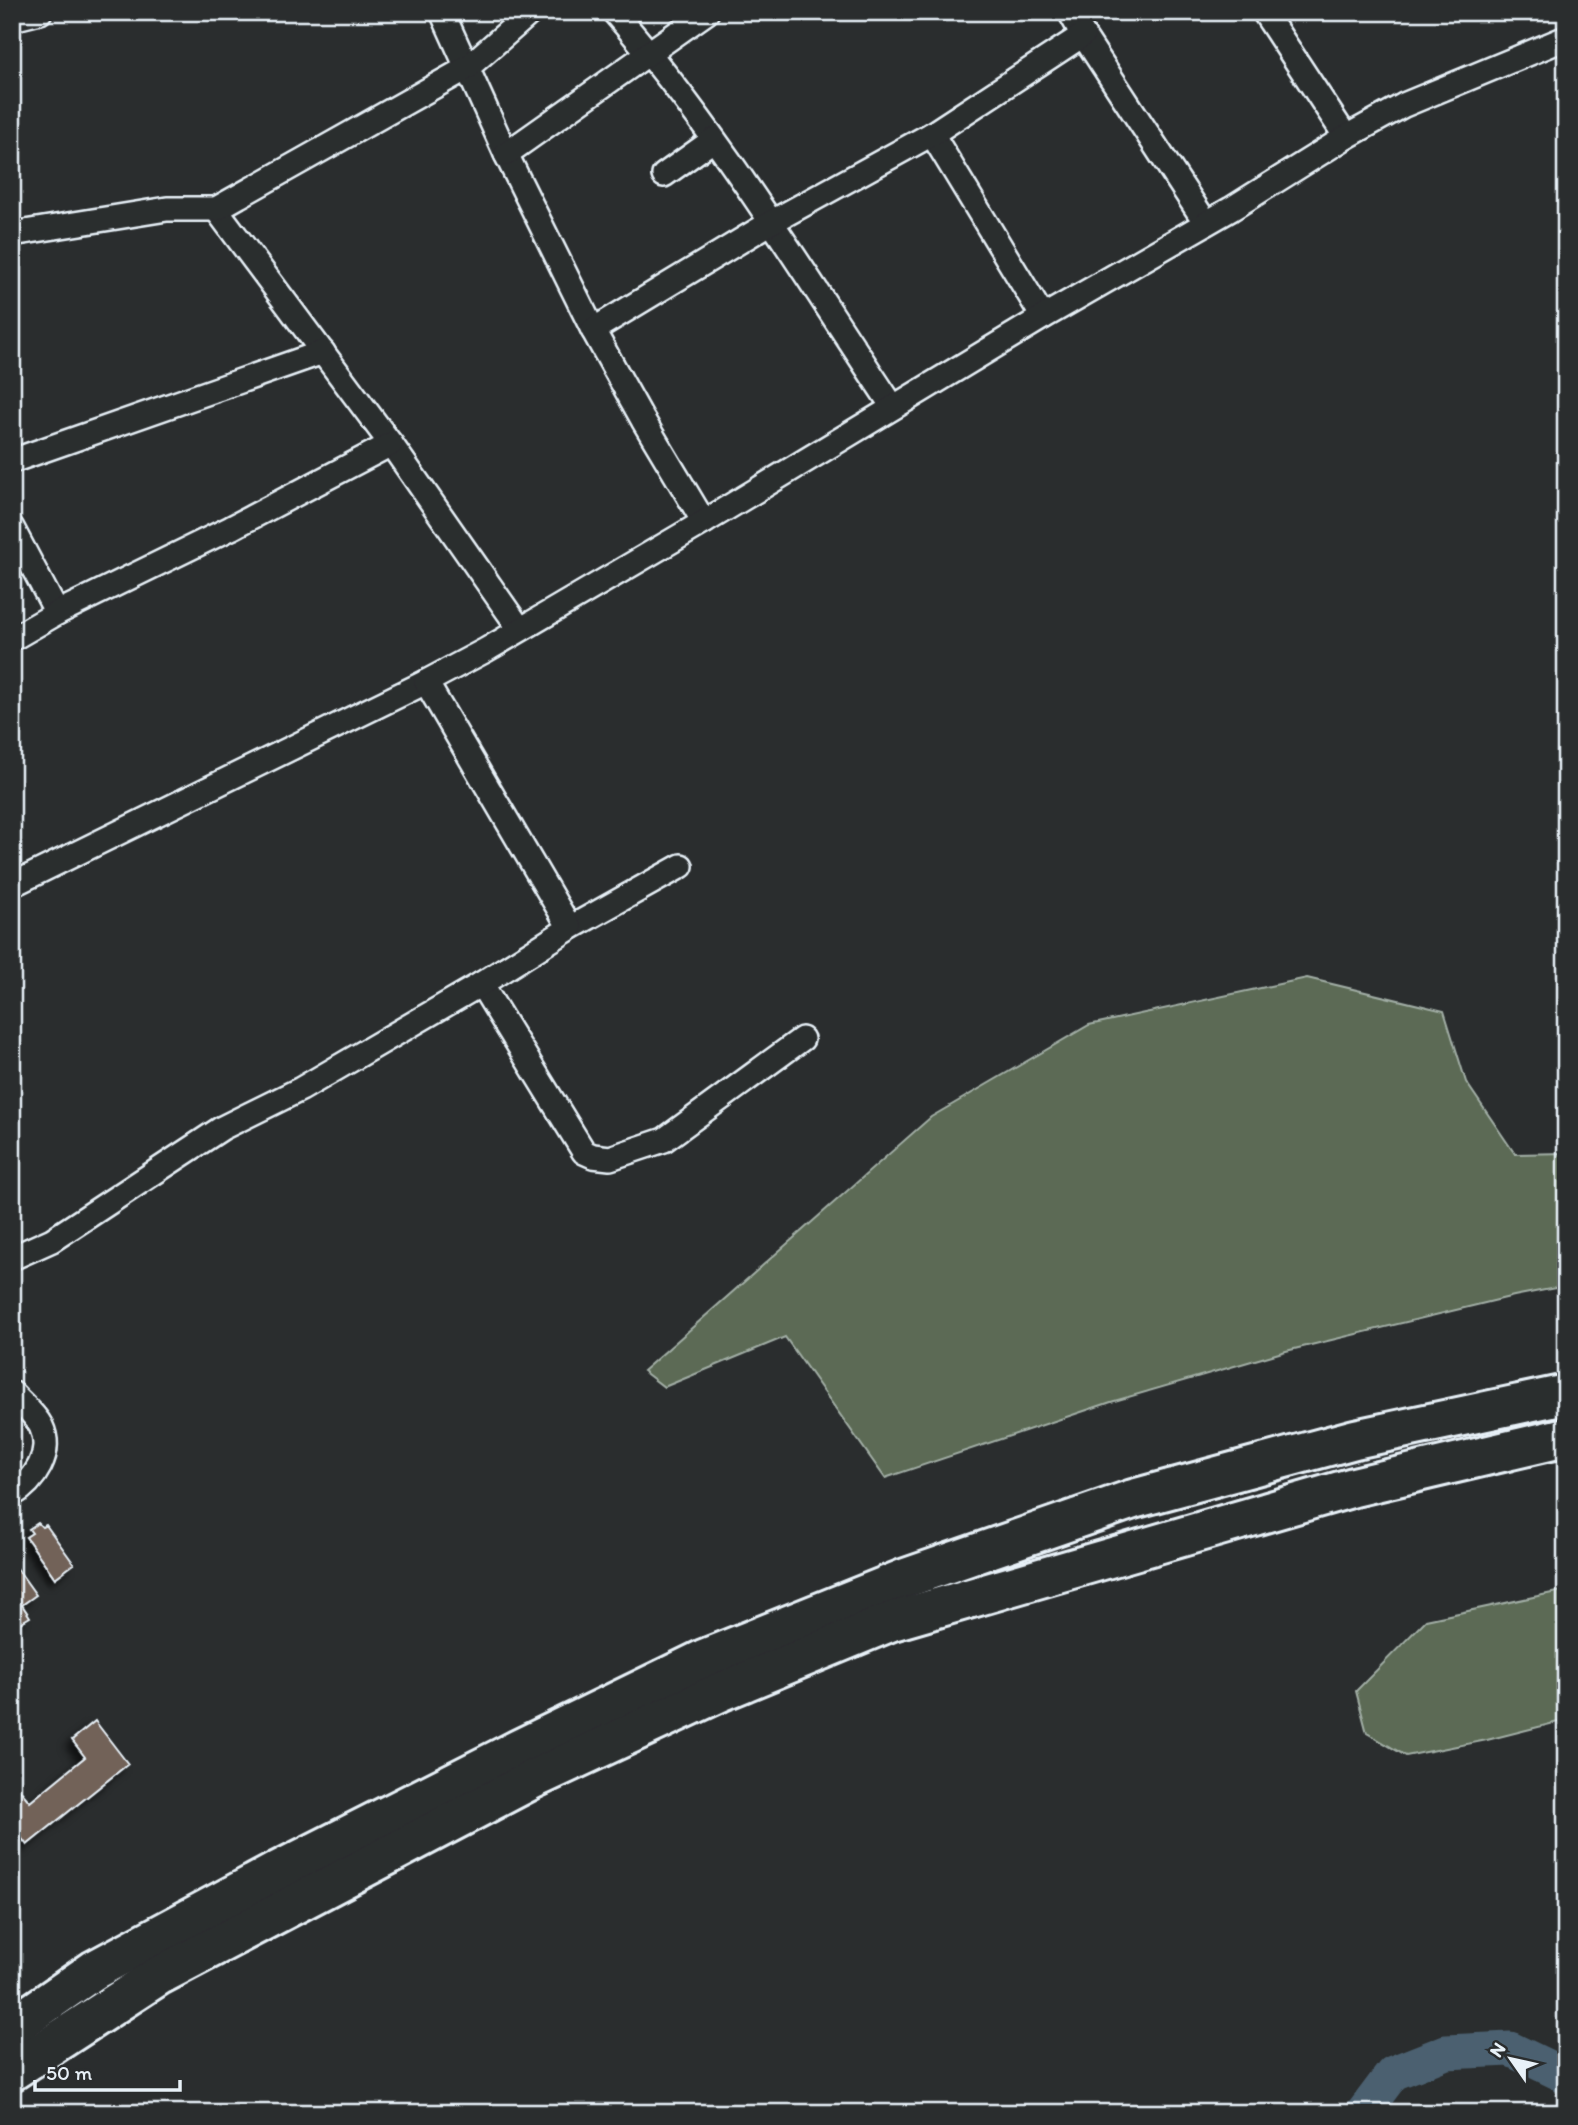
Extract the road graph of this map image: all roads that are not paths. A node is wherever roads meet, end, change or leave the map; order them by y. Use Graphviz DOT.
graph roads {
  1 [pos="40,12"];
  2 [pos="442,12"];
  3 [pos="531,12"];
  4 [pos="614,12"];
  5 [pos="707,12"];
  6 [pos="1070,12"];
  7 [pos="1264,12"];
  8 [pos="12,19"];
  9 [pos="1083,35"];
  10 [pos="1566,38"];
  11 [pos="650,54"];
  12 [pos="467,68"];
  13 [pos="933,134"];
  14 [pos="1346,137"];
  15 [pos="713,140"];
  16 [pos="506,154"];
  17 [pos="664,175"];
  18 [pos="216,209"];
  19 [pos="770,223"];
  20 [pos="1206,223"];
  21 [pos="12,234"];
  22 [pos="1043,317"];
  23 [pos="593,330"];
  24 [pos="323,352"];
  25 [pos="892,407"];
  26 [pos="391,444"];
  27 [pos="12,461"];
  28 [pos="704,522"];
  29 [pos="12,528"];
  30 [pos="57,613"];
  31 [pos="520,629"];
  32 [pos="12,639"];
  33 [pos="426,682"];
  34 [pos="681,866"];
  35 [pos="12,885"];
  36 [pos="570,928"];
  37 [pos="481,985"];
  38 [pos="802,1039"];
  39 [pos="12,1258"];
  40 [pos="12,1393"];
  41 [pos="1566,1394"];
  42 [pos="1566,1437"];
  43 [pos="12,1496"];
  44 [pos="12,2026"];
  45 [pos="12,2071"];
  1 -- 8 [label="street"];
  2 -- 12 [label="street"];
  3 -- 12 [label="street"];
  4 -- 11 [label="street"];
  5 -- 11 [label="street"];
  6 -- 9 [label="street"];
  7 -- 14 [label="street"];
  9 -- 13 [label="street"];
  9 -- 20 [label="street"];
  10 -- 14 [label="street"];
  11 -- 15 [label="street"];
  11 -- 16 [label="street"];
  12 -- 16 [label="street"];
  12 -- 18 [label="street"];
  13 -- 19 [label="street"];
  13 -- 22 [label="street"];
  14 -- 20 [label="street"];
  15 -- 17 [label="street"];
  15 -- 19 [label="street"];
  16 -- 23 [label="street"];
  18 -- 21 [label="street"];
  18 -- 24 [label="street"];
  19 -- 23 [label="street"];
  19 -- 25 [label="street"];
  20 -- 22 [label="street"];
  22 -- 25 [label="street"];
  23 -- 28 [label="street"];
  24 -- 26 [label="street"];
  24 -- 27 [label="street"];
  25 -- 28 [label="street"];
  26 -- 30 [label="street"];
  26 -- 31 [label="street"];
  28 -- 31 [label="street"];
  29 -- 30 [label="street"];
  30 -- 32 [label="street"];
  31 -- 33 [label="street"];
  33 -- 35 [label="street"];
  33 -- 36 [label="street"];
  34 -- 36 [label="street"];
  36 -- 37 [label="street"];
  37 -- 38 [label="street"];
  37 -- 39 [label="street"];
  40 -- 43 [label="street"];
  41 -- 44 [label="highway"];
  42 -- 45 [label="highway"];
}
